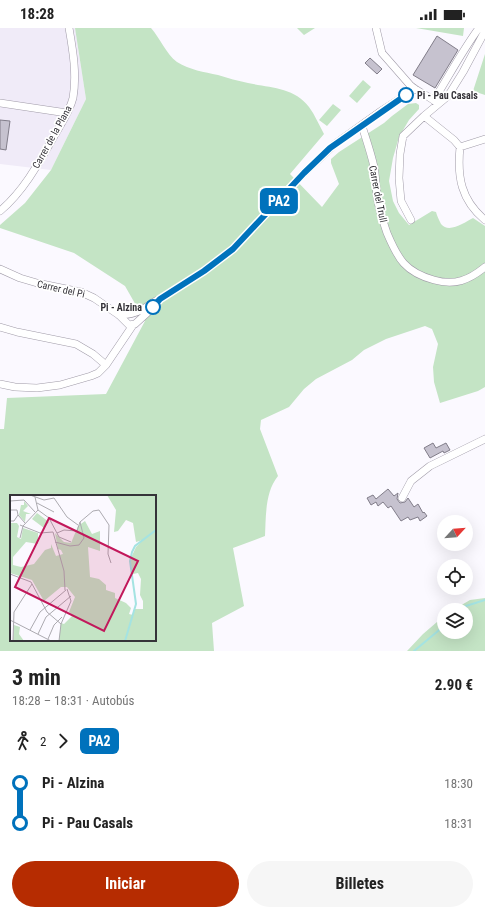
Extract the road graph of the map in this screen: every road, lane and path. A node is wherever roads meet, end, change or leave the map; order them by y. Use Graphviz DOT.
graph roads {
  1 [pos="70,28"];
  2 [pos="376,28"];
  3 [pos="479,28"];
  4 [pos="485,31"];
  5 [pos="415,89"];
  6 [pos="436,102"];
  7 [pos="0,103"];
  8 [pos="67,113"];
  9 [pos="424,116"];
  10 [pos="362,126"];
  11 [pos="485,139"];
  12 [pos="460,147"];
  13 [pos="0,211"];
  14 [pos="410,220"];
  15 [pos="485,220"];
  16 [pos="485,267"];
  17 [pos="0,269"];
  18 [pos="160,299"];
  19 [pos="130,314"];
  20 [pos="119,315"];
  21 [pos="130,323"];
  22 [pos="0,327"];
  23 [pos="106,365"];
  24 [pos="0,384"];
  25 [pos="485,439"];
  26 [pos="402,498"];
  1 -- 8 [label="street, Carrer de la Plana"];
  2 -- 5 [label="street"];
  3 -- 6 [label="street, Carrer del Trull"];
  4 -- 6 [label="street, Carrer del Trull"];
  5 -- 6 [label="street"];
  5 -- 10 [label="street"];
  6 -- 9 [label="street, Carrer del Trull"];
  7 -- 8 [label="street"];
  8 -- 13 [label="street, Carrer de la Plana"];
  9 -- 12 [label="street"];
  9 -- 14 [label="street, Carrer del Trull"];
  10 -- 16 [label="street, Carrer del Trull"];
  10 -- 18 [label="street"];
  11 -- 12 [label="street"];
  12 -- 15 [label="street"];
  17 -- 20 [label="street, Carrer del Pi"];
  18 -- 19 [label="street"];
  18 -- 21 [label="street"];
  19 -- 20 [label="street"];
  19 -- 21 [label="street"];
  19 -- 21 [label="street"];
  20 -- 21 [label="street, Carrer del Pi"];
  21 -- 23 [label="street"];
  22 -- 23 [label="street"];
  23 -- 24 [label="street"];
  25 -- 26 [label="street"];
}
